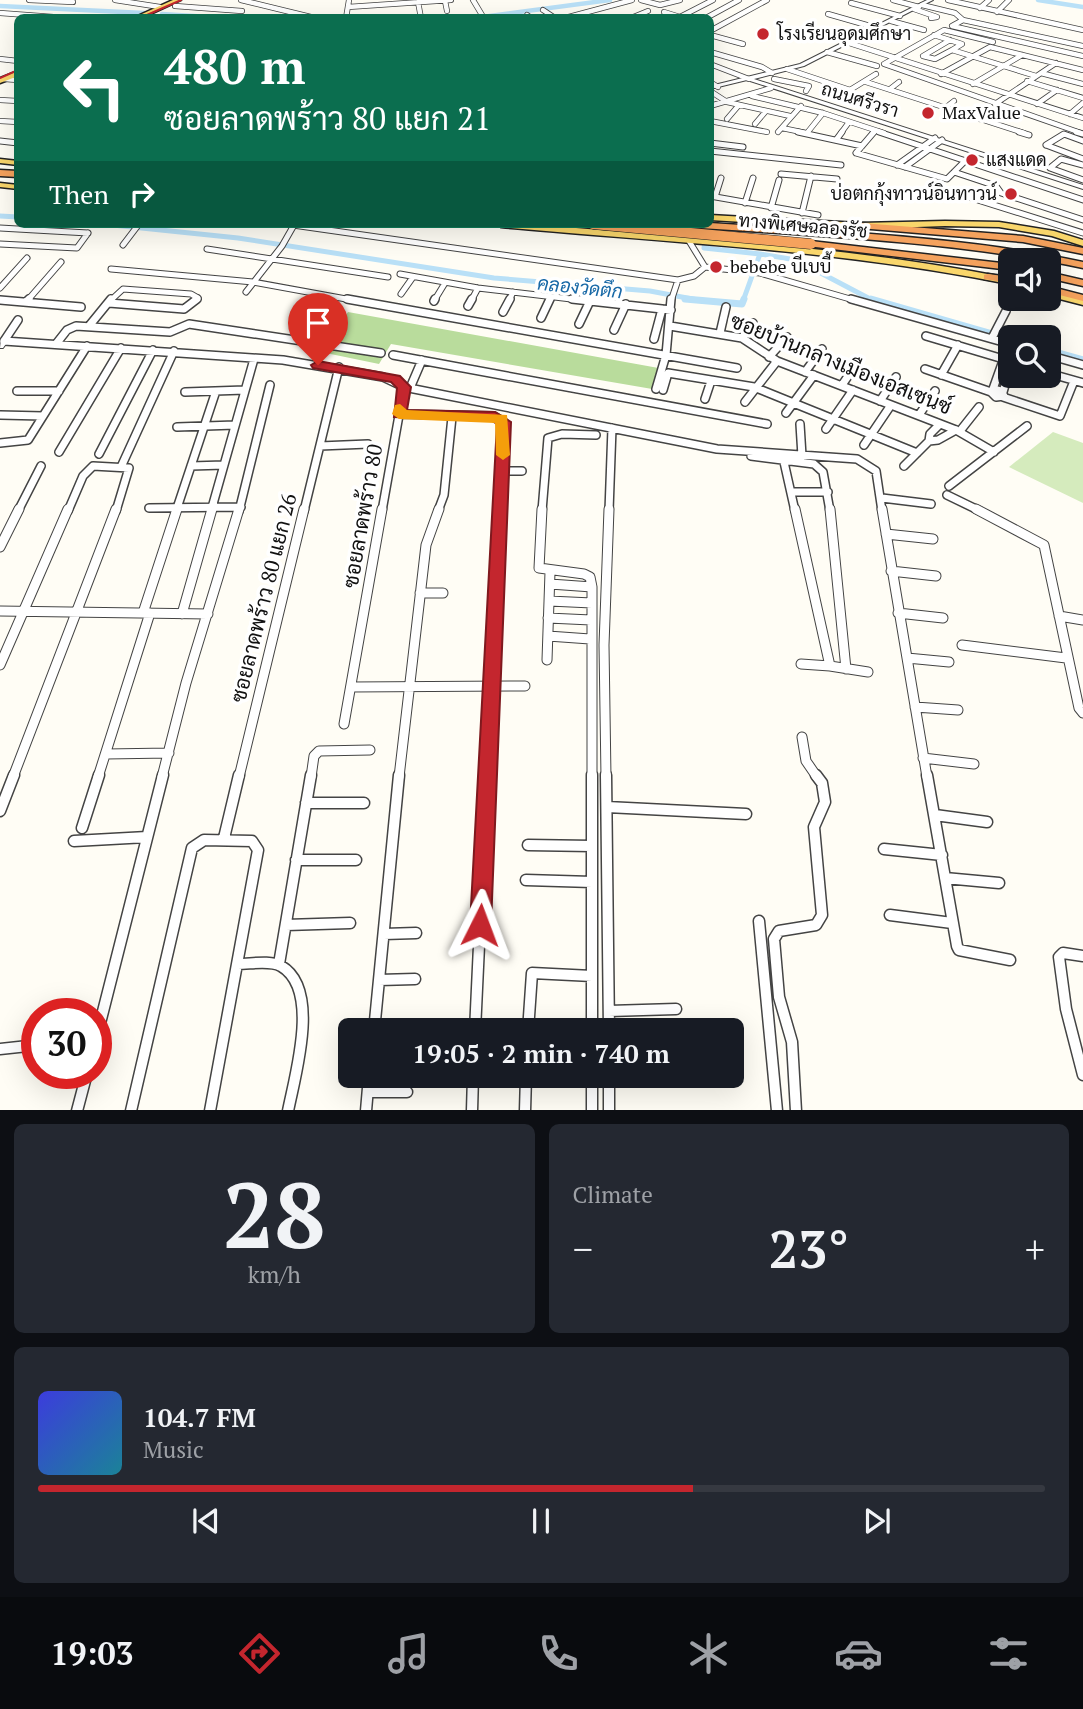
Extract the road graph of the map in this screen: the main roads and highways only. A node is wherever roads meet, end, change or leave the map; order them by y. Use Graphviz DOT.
graph roads {
  1 [pos="187,0"];
  2 [pos="176,3"];
  3 [pos="145,14"];
  4 [pos="155,14"];
  5 [pos="714,217"];
  6 [pos="714,226"];
  7 [pos="862,226"];
  8 [pos="544,228"];
  9 [pos="584,228"];
  10 [pos="609,228"];
  11 [pos="635,228"];
  12 [pos="565,230"];
  13 [pos="617,234"];
  14 [pos="1082,237"];
  15 [pos="705,242"];
  16 [pos="1083,251"];
  17 [pos="1083,265"];
  18 [pos="998,266"];
  19 [pos="988,277"];
  20 [pos="1061,278"];
  21 [pos="998,279"];
  22 [pos="1083,283"];
  23 [pos="1061,294"];
  24 [pos="1083,300"];
  1 -- 2 [label="main road"];
  2 -- 3 [label="main road"];
  2 -- 4 [label="main road"];
  5 -- 7 [label="main road"];
  6 -- 17 [label="highway, ทางพิเศษฉลองรัช"];
  7 -- 14 [label="main road"];
  7 -- 16 [label="highway"];
  8 -- 12 [label="main road"];
  9 -- 12 [label="main road"];
  10 -- 13 [label="main road"];
  11 -- 18 [label="highway, ทางพิเศษฉลองรัช, bridge"];
  12 -- 13 [label="main road"];
  13 -- 15 [label="main road"];
  15 -- 19 [label="main road"];
  19 -- 21 [label="highway"];
  20 -- 22 [label="highway"];
  23 -- 24 [label="highway"];
}
